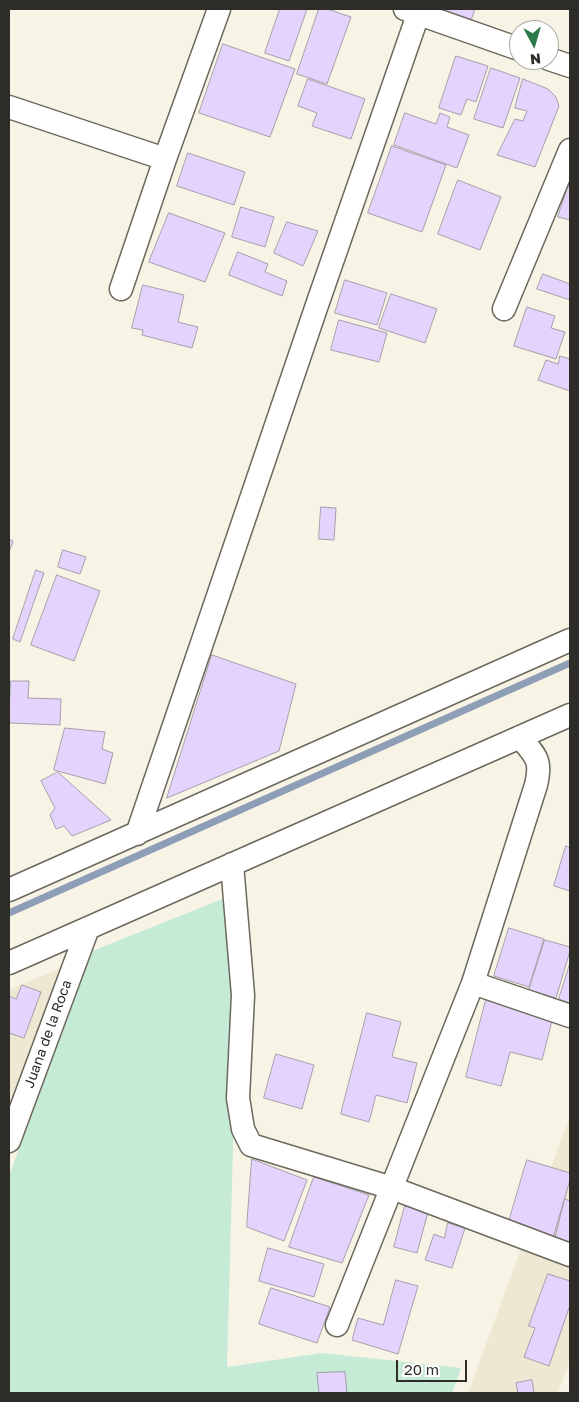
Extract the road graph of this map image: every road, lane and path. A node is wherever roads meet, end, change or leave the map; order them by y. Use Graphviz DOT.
graph roads {
  1 [pos="219,9"];
  2 [pos="414,10"];
  3 [pos="509,45"];
  4 [pos="9,107"];
  5 [pos="570,150"];
  6 [pos="165,159"];
  7 [pos="121,289"];
  8 [pos="504,309"];
  9 [pos="570,640"];
  10 [pos="570,715"];
  11 [pos="520,737"];
  12 [pos="137,834"];
  13 [pos="232,864"];
  14 [pos="9,890"];
  15 [pos="88,928"];
  16 [pos="9,962"];
  17 [pos="473,983"];
  18 [pos="570,1016"];
  19 [pos="9,1141"];
  20 [pos="392,1188"];
  21 [pos="570,1254"];
  22 [pos="337,1325"];
  1 -- 6 [label="street"];
  2 -- 3 [label="street"];
  2 -- 12 [label="street"];
  4 -- 6 [label="street"];
  5 -- 8 [label="street"];
  6 -- 7 [label="street"];
  9 -- 12 [label="street"];
  10 -- 11 [label="street"];
  11 -- 13 [label="street"];
  11 -- 17 [label="street"];
  12 -- 14 [label="street"];
  13 -- 15 [label="street"];
  13 -- 20 [label="street"];
  15 -- 16 [label="street"];
  15 -- 19 [label="street, Juana de la Roca"];
  17 -- 18 [label="street"];
  17 -- 20 [label="street"];
  20 -- 21 [label="street"];
  20 -- 22 [label="street"];
}
